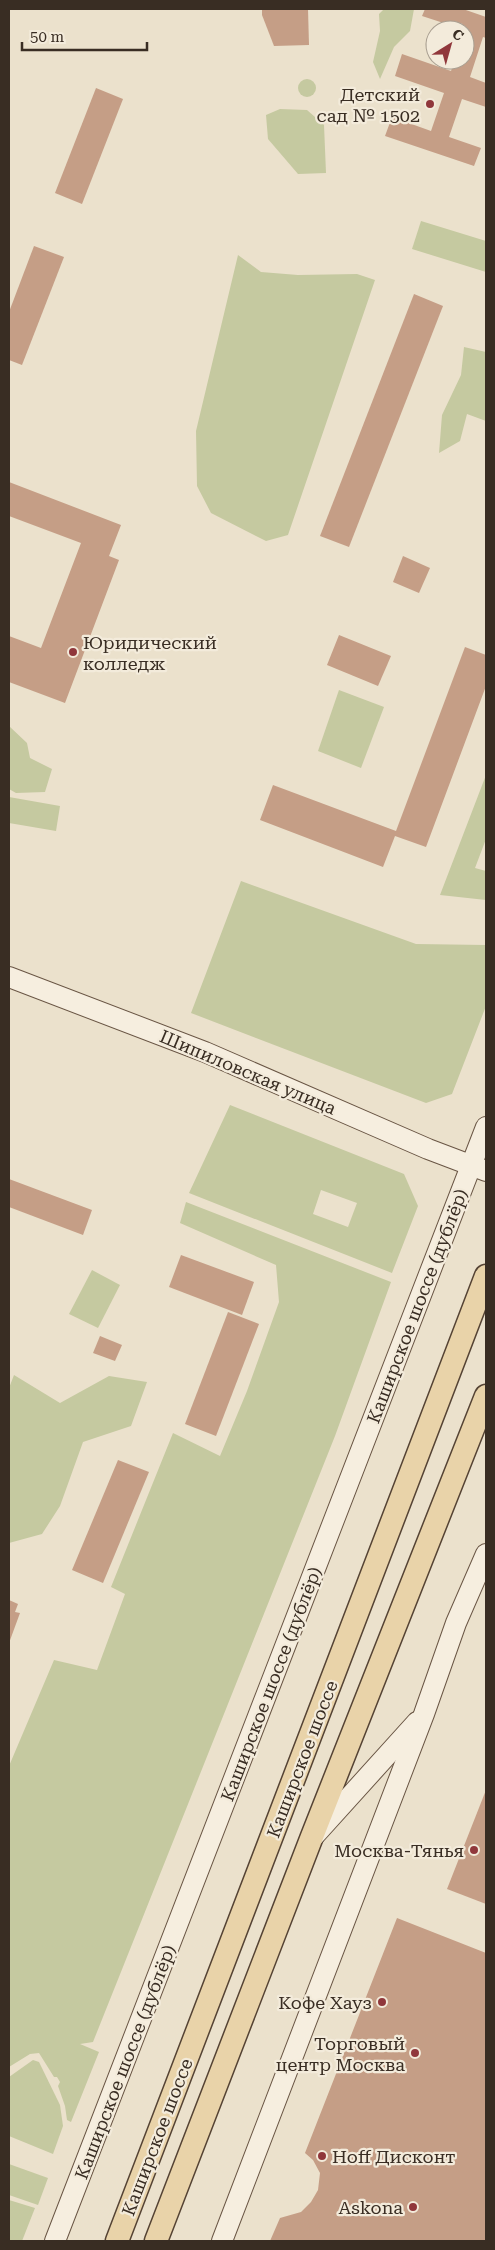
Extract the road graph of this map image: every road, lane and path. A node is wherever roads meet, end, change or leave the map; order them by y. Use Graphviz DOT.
graph roads {
  1 [pos="9,977"];
  2 [pos="486,1127"];
  3 [pos="479,1168"];
  4 [pos="486,1276"];
  5 [pos="486,1396"];
  6 [pos="486,1554"];
  7 [pos="424,1714"];
  8 [pos="311,1839"];
  9 [pos="55,2241"];
  10 [pos="117,2241"];
  11 [pos="156,2241"];
  12 [pos="222,2241"];
  1 -- 3 [label="main road, Шипиловская улица"];
  2 -- 3 [label="main road, Каширское шоссе (дублёр)"];
  3 -- 9 [label="main road, Каширское шоссе (дублёр)"];
  4 -- 10 [label="main road, Каширское шоссе"];
  5 -- 8 [label="main road, Каширское шоссе"];
  6 -- 7 [label="main road"];
  7 -- 8 [label="main road"];
  7 -- 12 [label="main road"];
  8 -- 11 [label="main road, Каширское шоссе"];
}
